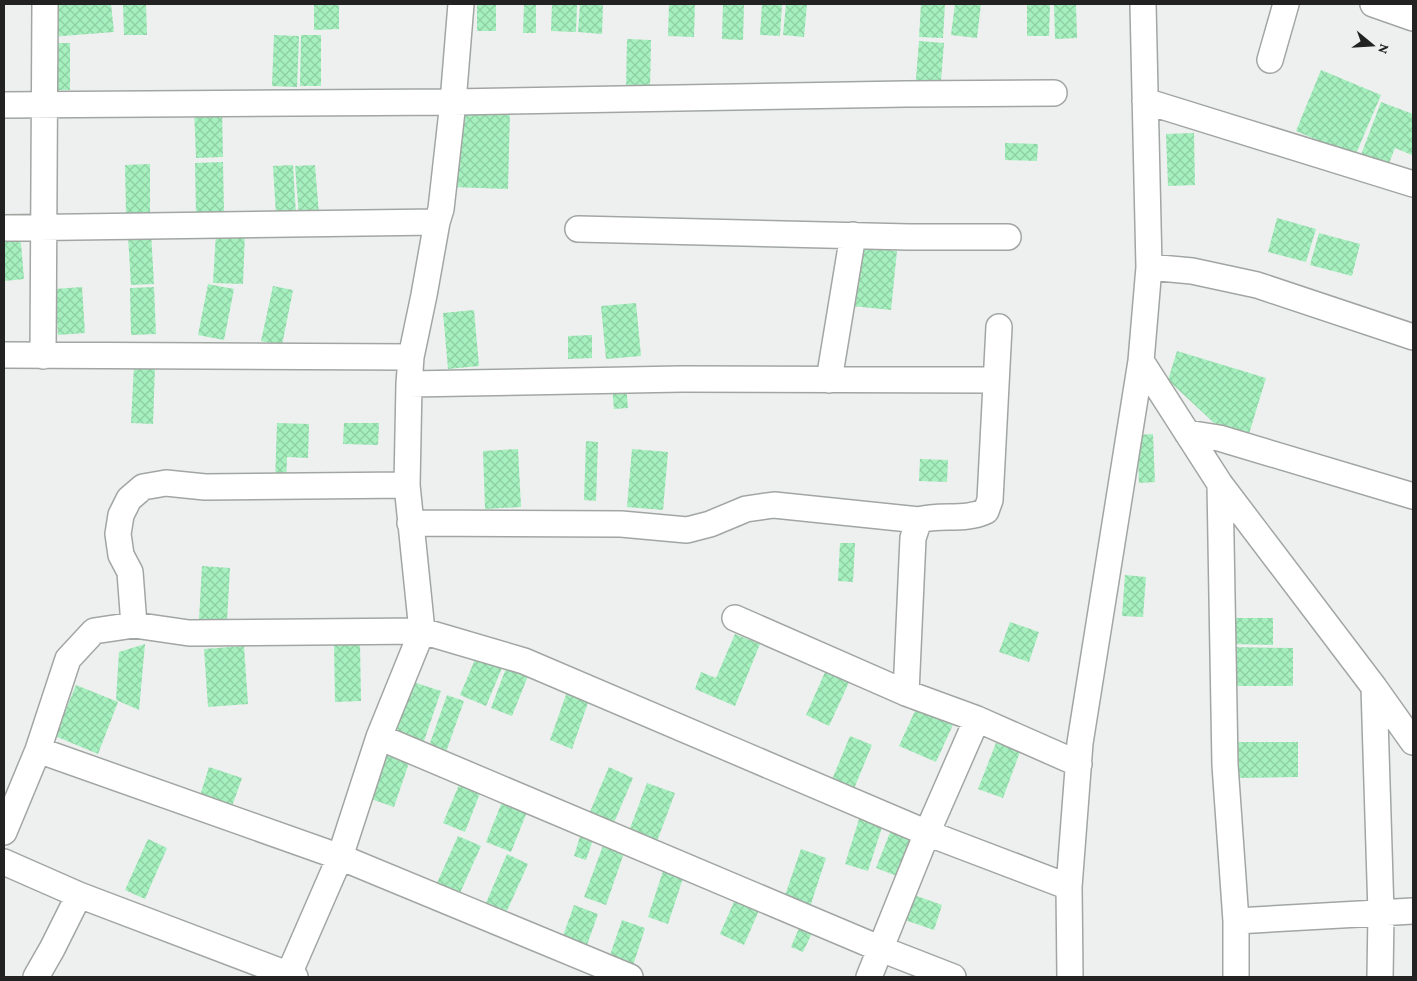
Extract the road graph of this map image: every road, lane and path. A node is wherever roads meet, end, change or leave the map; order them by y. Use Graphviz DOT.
graph roads {
  1 [pos="45,4"];
  2 [pos="461,4"];
  3 [pos="1143,4"];
  4 [pos="1286,4"];
  5 [pos="1373,4"];
  6 [pos="1413,18"];
  7 [pos="1270,60"];
  8 [pos="1054,93"];
  9 [pos="1145,100"];
  10 [pos="454,102"];
  11 [pos="44,104"];
  12 [pos="4,105"];
  13 [pos="1413,184"];
  14 [pos="437,222"];
  15 [pos="4,228"];
  16 [pos="44,228"];
  17 [pos="578,229"];
  18 [pos="853,235"];
  19 [pos="1008,236"];
  20 [pos="1149,267"];
  21 [pos="999,327"];
  22 [pos="1413,336"];
  23 [pos="4,356"];
  24 [pos="43,356"];
  25 [pos="411,357"];
  26 [pos="1141,361"];
  27 [pos="829,380"];
  28 [pos="995,380"];
  29 [pos="409,384"];
  30 [pos="1187,433"];
  31 [pos="1220,484"];
  32 [pos="407,485"];
  33 [pos="1413,496"];
  34 [pos="919,520"];
  35 [pos="410,523"];
  36 [pos="735,618"];
  37 [pos="134,625"];
  38 [pos="422,630"];
  39 [pos="1374,688"];
  40 [pos="906,693"];
  41 [pos="977,719"];
  42 [pos="379,737"];
  43 [pos="1413,742"];
  44 [pos="38,750"];
  45 [pos="1079,764"];
  46 [pos="4,832"];
  47 [pos="927,833"];
  48 [pos="340,857"];
  49 [pos="4,862"];
  50 [pos="1069,887"];
  51 [pos="79,895"];
  52 [pos="1413,911"];
  53 [pos="1381,913"];
  54 [pos="1236,920"];
  55 [pos="881,949"];
  56 [pos="292,976"];
  57 [pos="36,977"];
  58 [pos="630,977"];
  59 [pos="869,977"];
  60 [pos="953,977"];
  61 [pos="1070,977"];
  62 [pos="1236,977"];
  63 [pos="1380,977"];
  1 -- 11 [label="street"];
  2 -- 10 [label="street"];
  3 -- 9 [label="street"];
  4 -- 7 [label="street"];
  5 -- 6 [label="street"];
  8 -- 10 [label="street"];
  9 -- 13 [label="street"];
  9 -- 20 [label="street"];
  10 -- 11 [label="street"];
  10 -- 14 [label="street"];
  11 -- 12 [label="street"];
  11 -- 16 [label="street"];
  14 -- 16 [label="street"];
  14 -- 25 [label="street"];
  15 -- 16 [label="street"];
  16 -- 24 [label="street"];
  17 -- 18 [label="street"];
  18 -- 19 [label="street"];
  18 -- 27 [label="street"];
  20 -- 22 [label="street"];
  20 -- 26 [label="street"];
  21 -- 28 [label="street"];
  23 -- 24 [label="street"];
  24 -- 25 [label="street"];
  25 -- 29 [label="street"];
  26 -- 30 [label="street"];
  26 -- 45 [label="street"];
  27 -- 28 [label="street"];
  27 -- 29 [label="street"];
  28 -- 34 [label="street"];
  29 -- 32 [label="street"];
  30 -- 31 [label="street"];
  30 -- 33 [label="street"];
  31 -- 39 [label="street"];
  31 -- 54 [label="street"];
  32 -- 35 [label="street"];
  32 -- 37 [label="street"];
  34 -- 35 [label="street"];
  34 -- 40 [label="street"];
  35 -- 38 [label="street"];
  36 -- 40 [label="street"];
  37 -- 38 [label="street"];
  37 -- 44 [label="street"];
  38 -- 42 [label="street"];
  38 -- 47 [label="street"];
  39 -- 43 [label="street"];
  39 -- 53 [label="street"];
  40 -- 41 [label="street"];
  41 -- 45 [label="street"];
  41 -- 47 [label="street"];
  42 -- 48 [label="street"];
  42 -- 55 [label="street"];
  44 -- 46 [label="street"];
  44 -- 48 [label="street"];
  45 -- 50 [label="street"];
  47 -- 50 [label="street"];
  47 -- 55 [label="street"];
  48 -- 56 [label="street"];
  48 -- 58 [label="street"];
  49 -- 51 [label="street"];
  50 -- 61 [label="street"];
  51 -- 56 [label="street"];
  51 -- 57 [label="street"];
  52 -- 53 [label="street"];
  53 -- 54 [label="street"];
  53 -- 63 [label="street"];
  54 -- 62 [label="street"];
  55 -- 59 [label="street"];
  55 -- 60 [label="street"];
}
